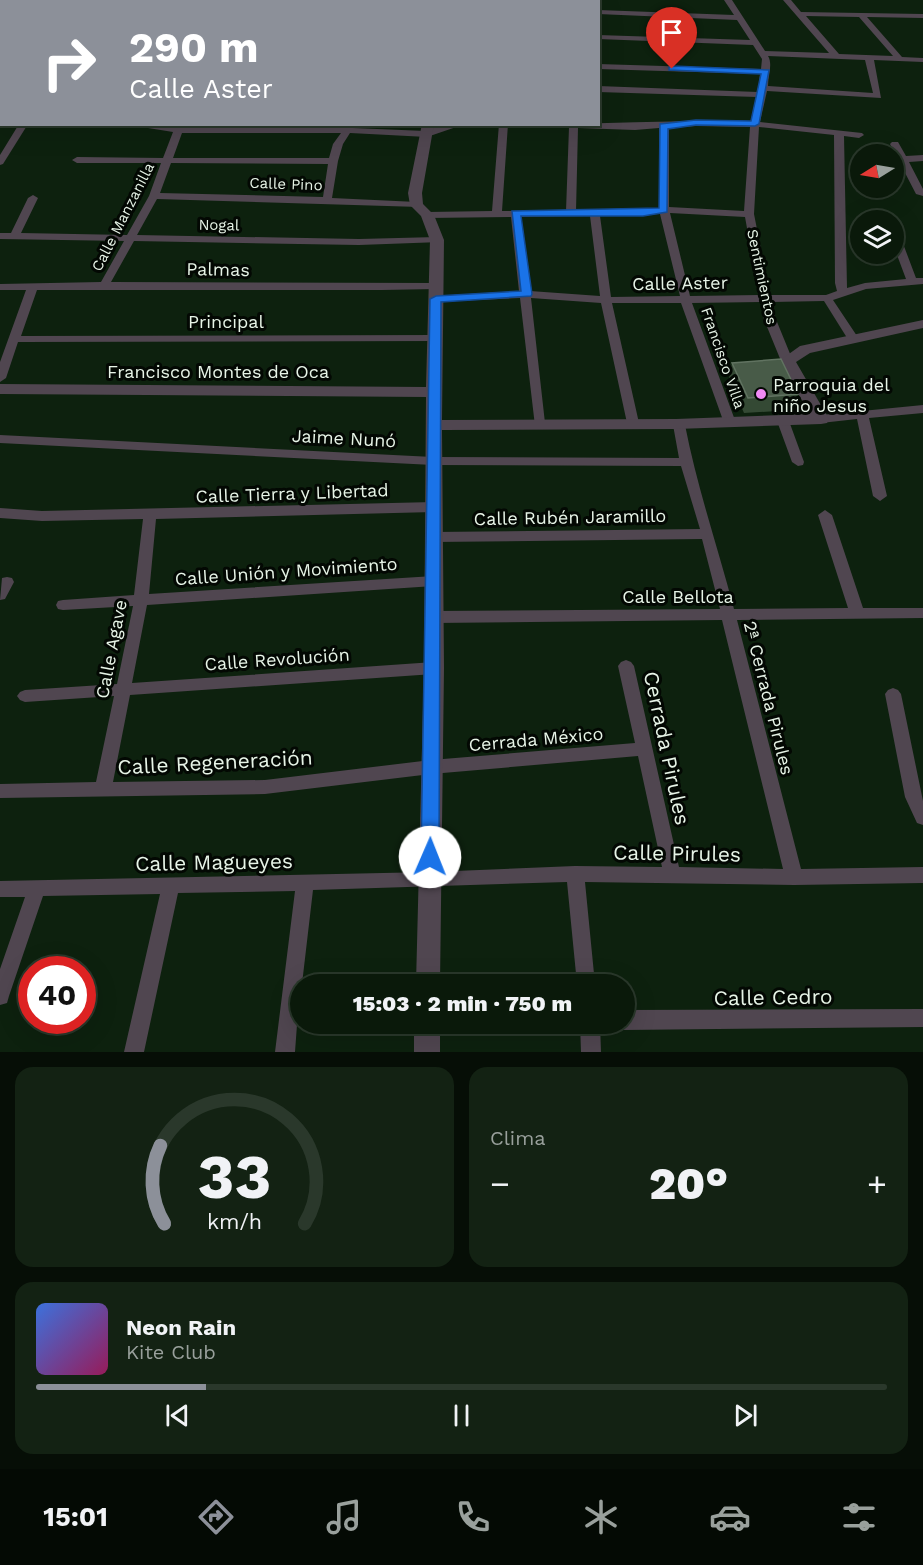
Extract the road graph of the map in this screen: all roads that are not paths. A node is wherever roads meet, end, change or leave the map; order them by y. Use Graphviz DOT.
graph roads {
  1 [pos="728,0"];
  2 [pos="787,0"];
  3 [pos="600,12"];
  4 [pos="799,14"];
  5 [pos="861,15"];
  6 [pos="923,16"];
  7 [pos="740,18"];
  8 [pos="600,38"];
  9 [pos="757,43"];
  10 [pos="764,53"];
  11 [pos="836,56"];
  12 [pos="868,58"];
  13 [pos="900,59"];
  14 [pos="923,60"];
  15 [pos="600,66"];
  16 [pos="766,72"];
  17 [pos="600,89"];
  18 [pos="762,91"];
  19 [pos="755,124"];
  20 [pos="23,126"];
  21 [pos="144,126"];
  22 [pos="444,126"];
  23 [pos="504,126"];
  24 [pos="574,126"];
  25 [pos="664,126"];
  26 [pos="231,127"];
  27 [pos="349,127"];
  28 [pos="427,129"];
  29 [pos="178,130"];
  30 [pos="839,134"];
  31 [pos="859,135"];
  32 [pos="923,158"];
  33 [pos="904,159"];
  34 [pos="77,160"];
  35 [pos="169,160"];
  36 [pos="333,160"];
  37 [pos="904,161"];
  38 [pos="0,162"];
  39 [pos="921,194"];
  40 [pos="154,196"];
  41 [pos="33,198"];
  42 [pos="327,200"];
  43 [pos="422,210"];
  44 [pos="664,210"];
  45 [pos="571,212"];
  46 [pos="497,213"];
  47 [pos="516,213"];
  48 [pos="595,213"];
  49 [pos="749,214"];
  50 [pos="0,236"];
  51 [pos="15,236"];
  52 [pos="129,238"];
  53 [pos="437,240"];
  54 [pos="904,253"];
  55 [pos="918,281"];
  56 [pos="105,284"];
  57 [pos="33,286"];
  58 [pos="0,287"];
  59 [pos="436,293"];
  60 [pos="843,293"];
  61 [pos="527,294"];
  62 [pos="764,298"];
  63 [pos="827,298"];
  64 [pos="606,300"];
  65 [pos="686,300"];
  66 [pos="923,324"];
  67 [pos="436,338"];
  68 [pos="15,339"];
  69 [pos="853,339"];
  70 [pos="787,361"];
  71 [pos="0,378"];
  72 [pos="0,389"];
  73 [pos="435,392"];
  74 [pos="923,409"];
  75 [pos="862,416"];
  76 [pos="821,419"];
  77 [pos="783,422"];
  78 [pos="539,423"];
  79 [pos="633,423"];
  80 [pos="730,423"];
  81 [pos="434,425"];
  82 [pos="679,425"];
  83 [pos="0,439"];
  84 [pos="433,461"];
  85 [pos="686,462"];
  86 [pos="798,462"];
  87 [pos="880,496"];
  88 [pos="434,507"];
  89 [pos="0,513"];
  90 [pos="150,514"];
  91 [pos="825,515"];
  92 [pos="708,534"];
  93 [pos="433,537"];
  94 [pos="434,581"];
  95 [pos="141,600"];
  96 [pos="63,605"];
  97 [pos="856,613"];
  98 [pos="923,613"];
  99 [pos="728,615"];
  100 [pos="434,617"];
  101 [pos="627,666"];
  102 [pos="434,668"];
  103 [pos="123,690"];
  104 [pos="893,694"];
  105 [pos="25,696"];
  106 [pos="643,749"];
  107 [pos="431,767"];
  108 [pos="103,790"];
  109 [pos="0,791"];
  110 [pos="923,818"];
  111 [pos="575,874"];
  112 [pos="672,875"];
  113 [pos="923,875"];
  114 [pos="794,877"];
  115 [pos="430,880"];
  116 [pos="305,883"];
  117 [pos="171,886"];
  118 [pos="37,888"];
  119 [pos="0,889"];
  120 [pos="428,974"];
  121 [pos="585,974"];
  122 [pos="0,996"];
  123 [pos="923,1018"];
  124 [pos="635,1020"];
  125 [pos="427,1034"];
  126 [pos="590,1034"];
  127 [pos="134,1052"];
  128 [pos="285,1052"];
  129 [pos="427,1052"];
  130 [pos="591,1052"];
  1 -- 7 [label="street"];
  2 -- 4 [label="street"];
  3 -- 7 [label="street"];
  4 -- 5 [label="street"];
  4 -- 11 [label="street"];
  5 -- 6 [label="street"];
  5 -- 13 [label="street"];
  7 -- 9 [label="street"];
  8 -- 9 [label="street"];
  9 -- 10 [label="street"];
  10 -- 11 [label="street"];
  10 -- 16 [label="street"];
  11 -- 12 [label="street"];
  12 -- 13 [label="street"];
  12 -- 18 [label="street"];
  13 -- 14 [label="street"];
  15 -- 16 [label="street"];
  16 -- 18 [label="street"];
  17 -- 18 [label="street"];
  18 -- 19 [label="street"];
  19 -- 25 [label="street"];
  19 -- 30 [label="street"];
  19 -- 49 [label="street, Sentimientos"];
  20 -- 38 [label="street"];
  21 -- 29 [label="street"];
  22 -- 28 [label="street"];
  23 -- 46 [label="street"];
  24 -- 25 [label="street"];
  24 -- 45 [label="street"];
  25 -- 44 [label="street, Francisco Villa"];
  26 -- 27 [label="street"];
  26 -- 29 [label="street"];
  27 -- 28 [label="street"];
  27 -- 36 [label="street"];
  28 -- 43 [label="street"];
  29 -- 35 [label="street, Calle Manzanilla"];
  30 -- 31 [label="street"];
  30 -- 60 [label="street"];
  32 -- 33 [label="street"];
  34 -- 35 [label="street"];
  35 -- 36 [label="street"];
  35 -- 40 [label="street, Calle Manzanilla"];
  36 -- 42 [label="street"];
  37 -- 39 [label="street"];
  40 -- 42 [label="street, Calle Pino"];
  40 -- 52 [label="street, Calle Manzanilla"];
  41 -- 51 [label="street"];
  42 -- 43 [label="street, Calle Pino"];
  43 -- 46 [label="street, Calle Pino"];
  43 -- 53 [label="street"];
  44 -- 48 [label="street, Calle Pino"];
  44 -- 49 [label="street, Calle Pino"];
  44 -- 65 [label="street, Francisco Villa"];
  45 -- 47 [label="street, Calle Pino"];
  45 -- 48 [label="street, Calle Pino"];
  46 -- 47 [label="street, Calle Pino"];
  47 -- 61 [label="street"];
  48 -- 64 [label="street"];
  49 -- 62 [label="street, Sentimientos"];
  50 -- 51 [label="street, Nogal"];
  51 -- 52 [label="street, Nogal"];
  52 -- 53 [label="street, Nogal"];
  52 -- 56 [label="street, Calle Manzanilla"];
  53 -- 59 [label="street"];
  54 -- 55 [label="street"];
  55 -- 60 [label="street, Calle Aster"];
  56 -- 57 [label="street, Palmas"];
  56 -- 59 [label="street, Palmas"];
  57 -- 58 [label="street, Palmas"];
  57 -- 68 [label="street"];
  59 -- 61 [label="street, Calle Aster"];
  59 -- 67 [label="street"];
  60 -- 63 [label="street, Calle Aster"];
  61 -- 64 [label="street, Calle Aster"];
  61 -- 78 [label="street"];
  62 -- 63 [label="street, Calle Aster"];
  62 -- 65 [label="street, Calle Aster"];
  62 -- 70 [label="street, Sentimientos"];
  63 -- 69 [label="street"];
  64 -- 65 [label="street, Calle Aster"];
  64 -- 79 [label="street"];
  65 -- 80 [label="street, Francisco Villa"];
  66 -- 69 [label="street"];
  67 -- 68 [label="street, Principal"];
  67 -- 73 [label="street"];
  68 -- 71 [label="street"];
  69 -- 70 [label="street"];
  70 -- 76 [label="street, Sentimientos"];
  72 -- 73 [label="street, Francisco Montes de Oca"];
  73 -- 81 [label="street"];
  74 -- 75 [label="street"];
  75 -- 76 [label="street"];
  75 -- 87 [label="street"];
  76 -- 77 [label="street"];
  77 -- 80 [label="street"];
  77 -- 86 [label="street"];
  78 -- 79 [label="street"];
  78 -- 81 [label="street"];
  79 -- 82 [label="street"];
  80 -- 82 [label="street"];
  81 -- 84 [label="street"];
  82 -- 85 [label="street, 2ª Cerrada Pirules"];
  83 -- 84 [label="street, Jaime Nunó"];
  84 -- 85 [label="street, Jaime Nunó"];
  84 -- 88 [label="street"];
  85 -- 92 [label="street, 2ª Cerrada Pirules"];
  88 -- 90 [label="street, Calle Tierra y Libertad"];
  88 -- 93 [label="street"];
  89 -- 90 [label="street, Calle Tierra y Libertad"];
  90 -- 95 [label="street, Calle Agave"];
  91 -- 97 [label="street"];
  92 -- 93 [label="street, Calle Rubén Jaramillo"];
  92 -- 99 [label="street, 2ª Cerrada Pirules"];
  93 -- 94 [label="street"];
  94 -- 95 [label="street, Calle Unión y Movimiento"];
  94 -- 100 [label="street"];
  95 -- 96 [label="street, Calle Unión y Movimiento"];
  95 -- 103 [label="street, Calle Agave"];
  97 -- 98 [label="street, Calle Bellota"];
  97 -- 99 [label="street, Calle Bellota"];
  99 -- 100 [label="street, Calle Bellota"];
  99 -- 114 [label="street, 2ª Cerrada Pirules"];
  100 -- 102 [label="street"];
  101 -- 106 [label="street, Cerrada Pirules"];
  102 -- 103 [label="street, Calle Revolución"];
  102 -- 107 [label="street"];
  103 -- 105 [label="street, Calle Revolución"];
  103 -- 108 [label="street, Calle Agave"];
  104 -- 110 [label="street"];
  106 -- 107 [label="street, Cerrada México"];
  106 -- 112 [label="street, Cerrada Pirules"];
  107 -- 108 [label="street, Calle Regeneración"];
  107 -- 115 [label="street"];
  108 -- 109 [label="street, Calle Regeneración"];
  111 -- 112 [label="street, Calle Pirules"];
  111 -- 115 [label="street, Calle Pirules"];
  111 -- 121 [label="street"];
  112 -- 114 [label="street, Calle Pirules"];
  113 -- 114 [label="street, Calle Pirules"];
  115 -- 116 [label="street, Calle Magueyes"];
  115 -- 120 [label="street"];
  116 -- 117 [label="street, Calle Magueyes"];
  116 -- 128 [label="street"];
  117 -- 118 [label="street, Calle Magueyes"];
  117 -- 127 [label="street"];
  118 -- 119 [label="street, Calle Magueyes"];
  118 -- 122 [label="street"];
  123 -- 124 [label="street, Calle Cedro"];
  125 -- 129 [label="street"];
  126 -- 130 [label="street"];
}
